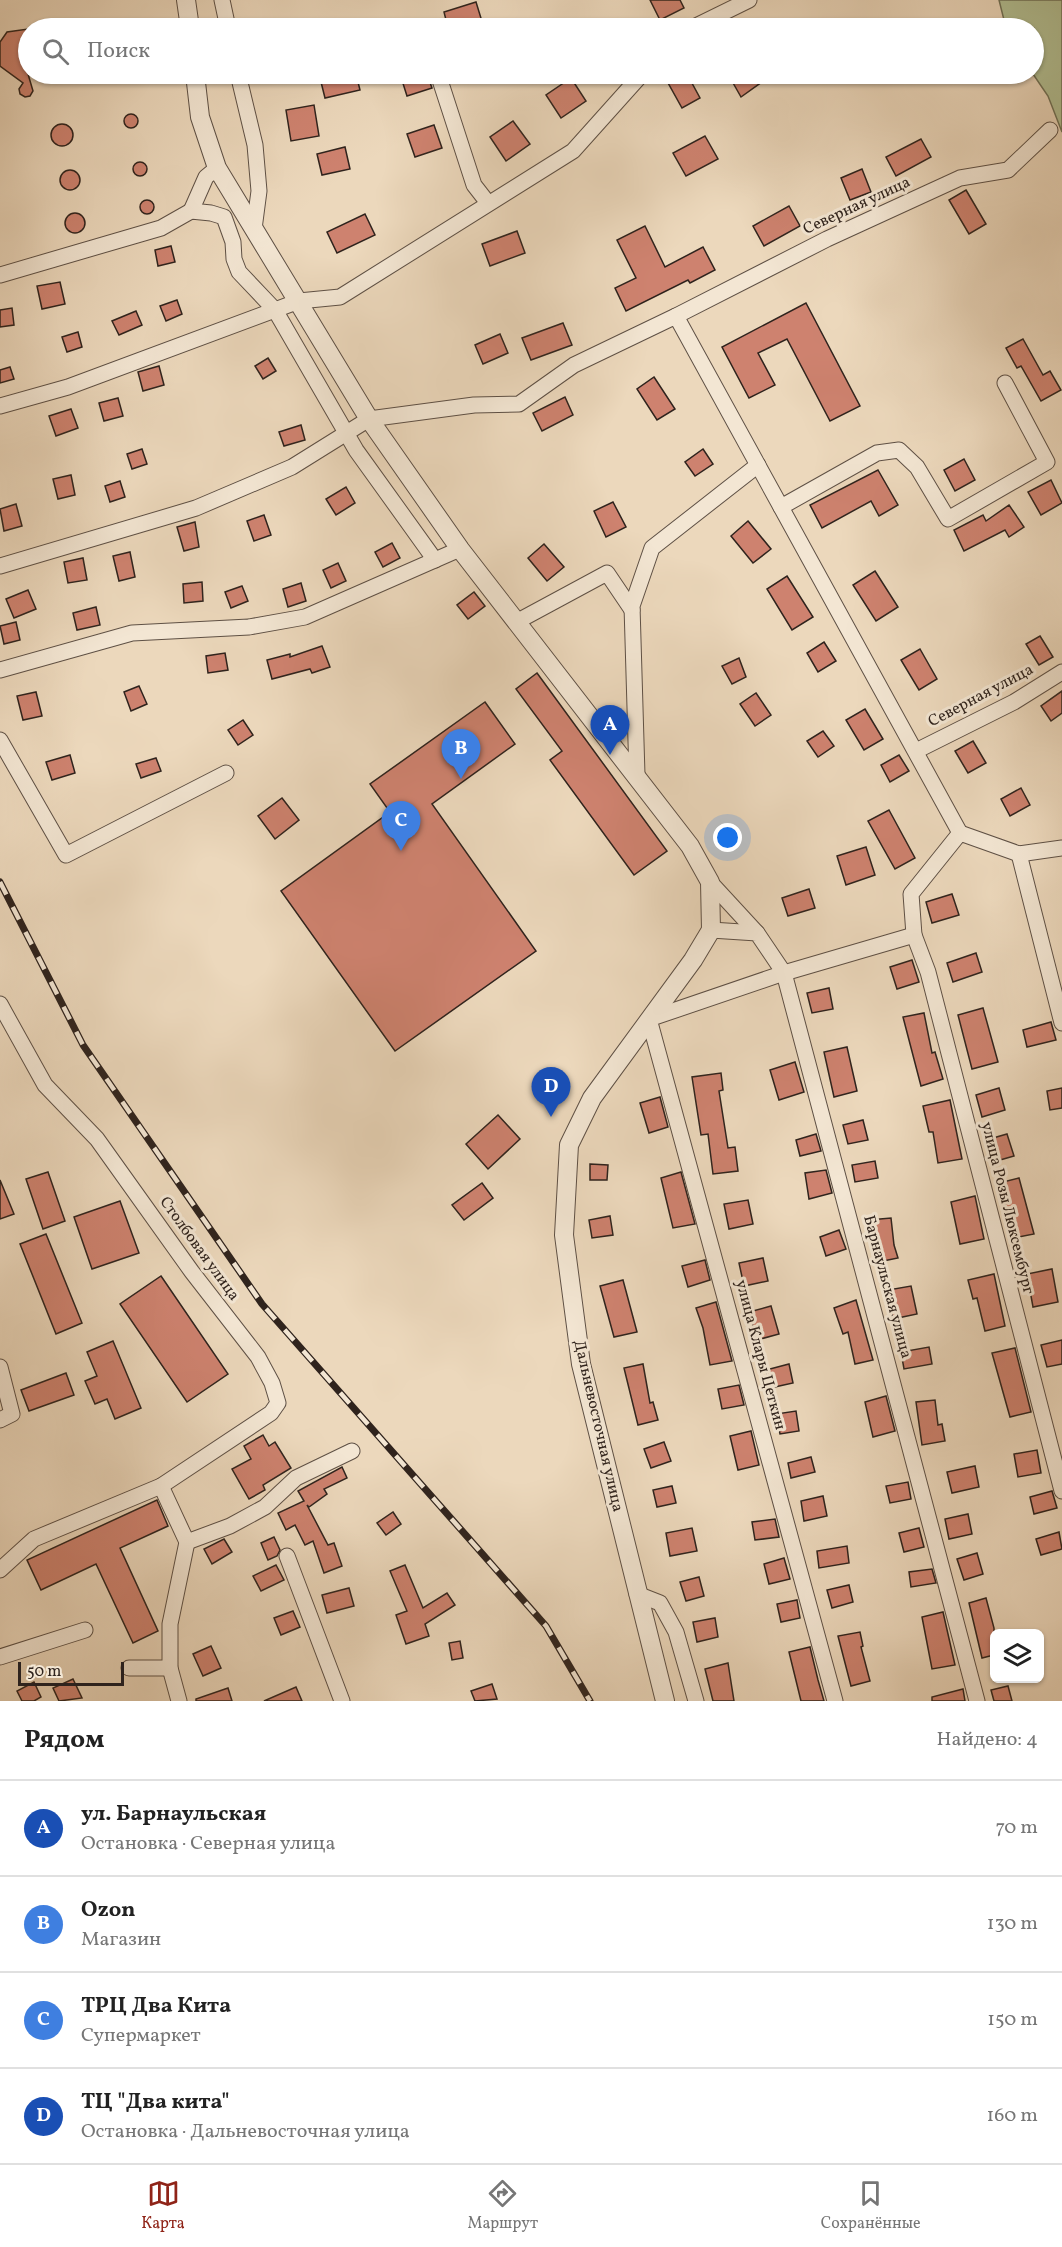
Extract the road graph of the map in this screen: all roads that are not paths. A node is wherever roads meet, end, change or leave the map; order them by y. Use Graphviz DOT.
graph roads {
  1 [pos="186,0"];
  2 [pos="222,0"];
  3 [pos="749,0"];
  4 [pos="189,18"];
  5 [pos="226,18"];
  6 [pos="712,18"];
  7 [pos="196,84"];
  8 [pos="240,84"];
  9 [pos="441,84"];
  10 [pos="633,84"];
  11 [pos="1050,130"];
  12 [pos="217,168"];
  13 [pos="488,203"];
  14 [pos="190,211"];
  15 [pos="254,229"];
  16 [pos="0,275"];
  17 [pos="299,302"];
  18 [pos="275,310"];
  19 [pos="676,316"];
  20 [pos="1005,383"];
  21 [pos="0,406"];
  22 [pos="369,419"];
  23 [pos="348,432"];
  24 [pos="758,465"];
  25 [pos="781,507"];
  26 [pos="460,549"];
  27 [pos="435,560"];
  28 [pos="0,566"];
  29 [pos="632,610"];
  30 [pos="518,621"];
  31 [pos="0,670"];
  32 [pos="1062,672"];
  33 [pos="0,740"];
  34 [pos="916,751"];
  35 [pos="226,773"];
  36 [pos="637,775"];
  37 [pos="960,833"];
  38 [pos="1062,848"];
  39 [pos="1019,854"];
  40 [pos="710,882"];
  41 [pos="711,930"];
  42 [pos="757,933"];
  43 [pos="914,935"];
  44 [pos="784,973"];
  45 [pos="0,1004"];
  46 [pos="649,1018"];
  47 [pos="1062,1023"];
  48 [pos="0,1367"];
  49 [pos="0,1420"];
  50 [pos="352,1451"];
  51 [pos="161,1486"];
  52 [pos="1062,1491"];
  53 [pos="187,1542"];
  54 [pos="287,1556"];
  55 [pos="0,1570"];
  56 [pos="637,1594"];
  57 [pos="85,1630"];
  58 [pos="0,1657"];
  59 [pos="129,1668"];
  60 [pos="170,1668"];
  61 [pos="179,1701"];
  62 [pos="342,1701"];
  63 [pos="665,1701"];
  64 [pos="696,1701"];
  65 [pos="835,1701"];
  66 [pos="977,1701"];
  1 -- 4 [label="street"];
  2 -- 5 [label="street"];
  3 -- 6 [label="street"];
  7 -- 12 [label="street"];
  8 -- 15 [label="street"];
  9 -- 13 [label="street"];
  10 -- 13 [label="street"];
  11 -- 19 [label="street, Северная улица"];
  12 -- 14 [label="street"];
  12 -- 15 [label="street"];
  13 -- 17 [label="street"];
  14 -- 16 [label="street"];
  14 -- 18 [label="street"];
  15 -- 17 [label="street"];
  17 -- 18 [label="street"];
  17 -- 22 [label="street"];
  18 -- 21 [label="street"];
  18 -- 23 [label="street"];
  19 -- 22 [label="street, Северная улица"];
  19 -- 24 [label="street"];
  20 -- 25 [label="street"];
  22 -- 23 [label="street"];
  22 -- 26 [label="street"];
  23 -- 27 [label="street"];
  23 -- 28 [label="street"];
  24 -- 25 [label="street"];
  24 -- 29 [label="street"];
  25 -- 34 [label="street"];
  26 -- 27 [label="street"];
  26 -- 30 [label="street"];
  27 -- 31 [label="street"];
  29 -- 30 [label="street"];
  29 -- 36 [label="street"];
  30 -- 36 [label="street"];
  32 -- 34 [label="street, Северная улица"];
  33 -- 35 [label="street"];
  34 -- 37 [label="street"];
  36 -- 40 [label="street"];
  37 -- 39 [label="street"];
  37 -- 43 [label="street, улица Розы Люксембург"];
  38 -- 39 [label="street"];
  39 -- 47 [label="street"];
  40 -- 41 [label="street"];
  40 -- 42 [label="street, Барнаульская улица"];
  41 -- 42 [label="street"];
  41 -- 46 [label="street"];
  42 -- 44 [label="street, Барнаульская улица"];
  43 -- 44 [label="street"];
  43 -- 52 [label="street, улица Розы Люксембург"];
  44 -- 46 [label="street"];
  44 -- 66 [label="street, Барнаульская улица"];
  45 -- 51 [label="street, Столбовая улица"];
  46 -- 56 [label="street, Дальневосточная улица"];
  46 -- 65 [label="street, улица Клары Цеткин"];
  48 -- 49 [label="street"];
  50 -- 53 [label="street"];
  51 -- 53 [label="street"];
  51 -- 55 [label="street, Столбовая улица"];
  53 -- 60 [label="street"];
  54 -- 62 [label="street"];
  56 -- 63 [label="street, Дальневосточная улица"];
  56 -- 64 [label="street"];
  57 -- 58 [label="street"];
  59 -- 60 [label="street"];
  60 -- 61 [label="street"];
}
